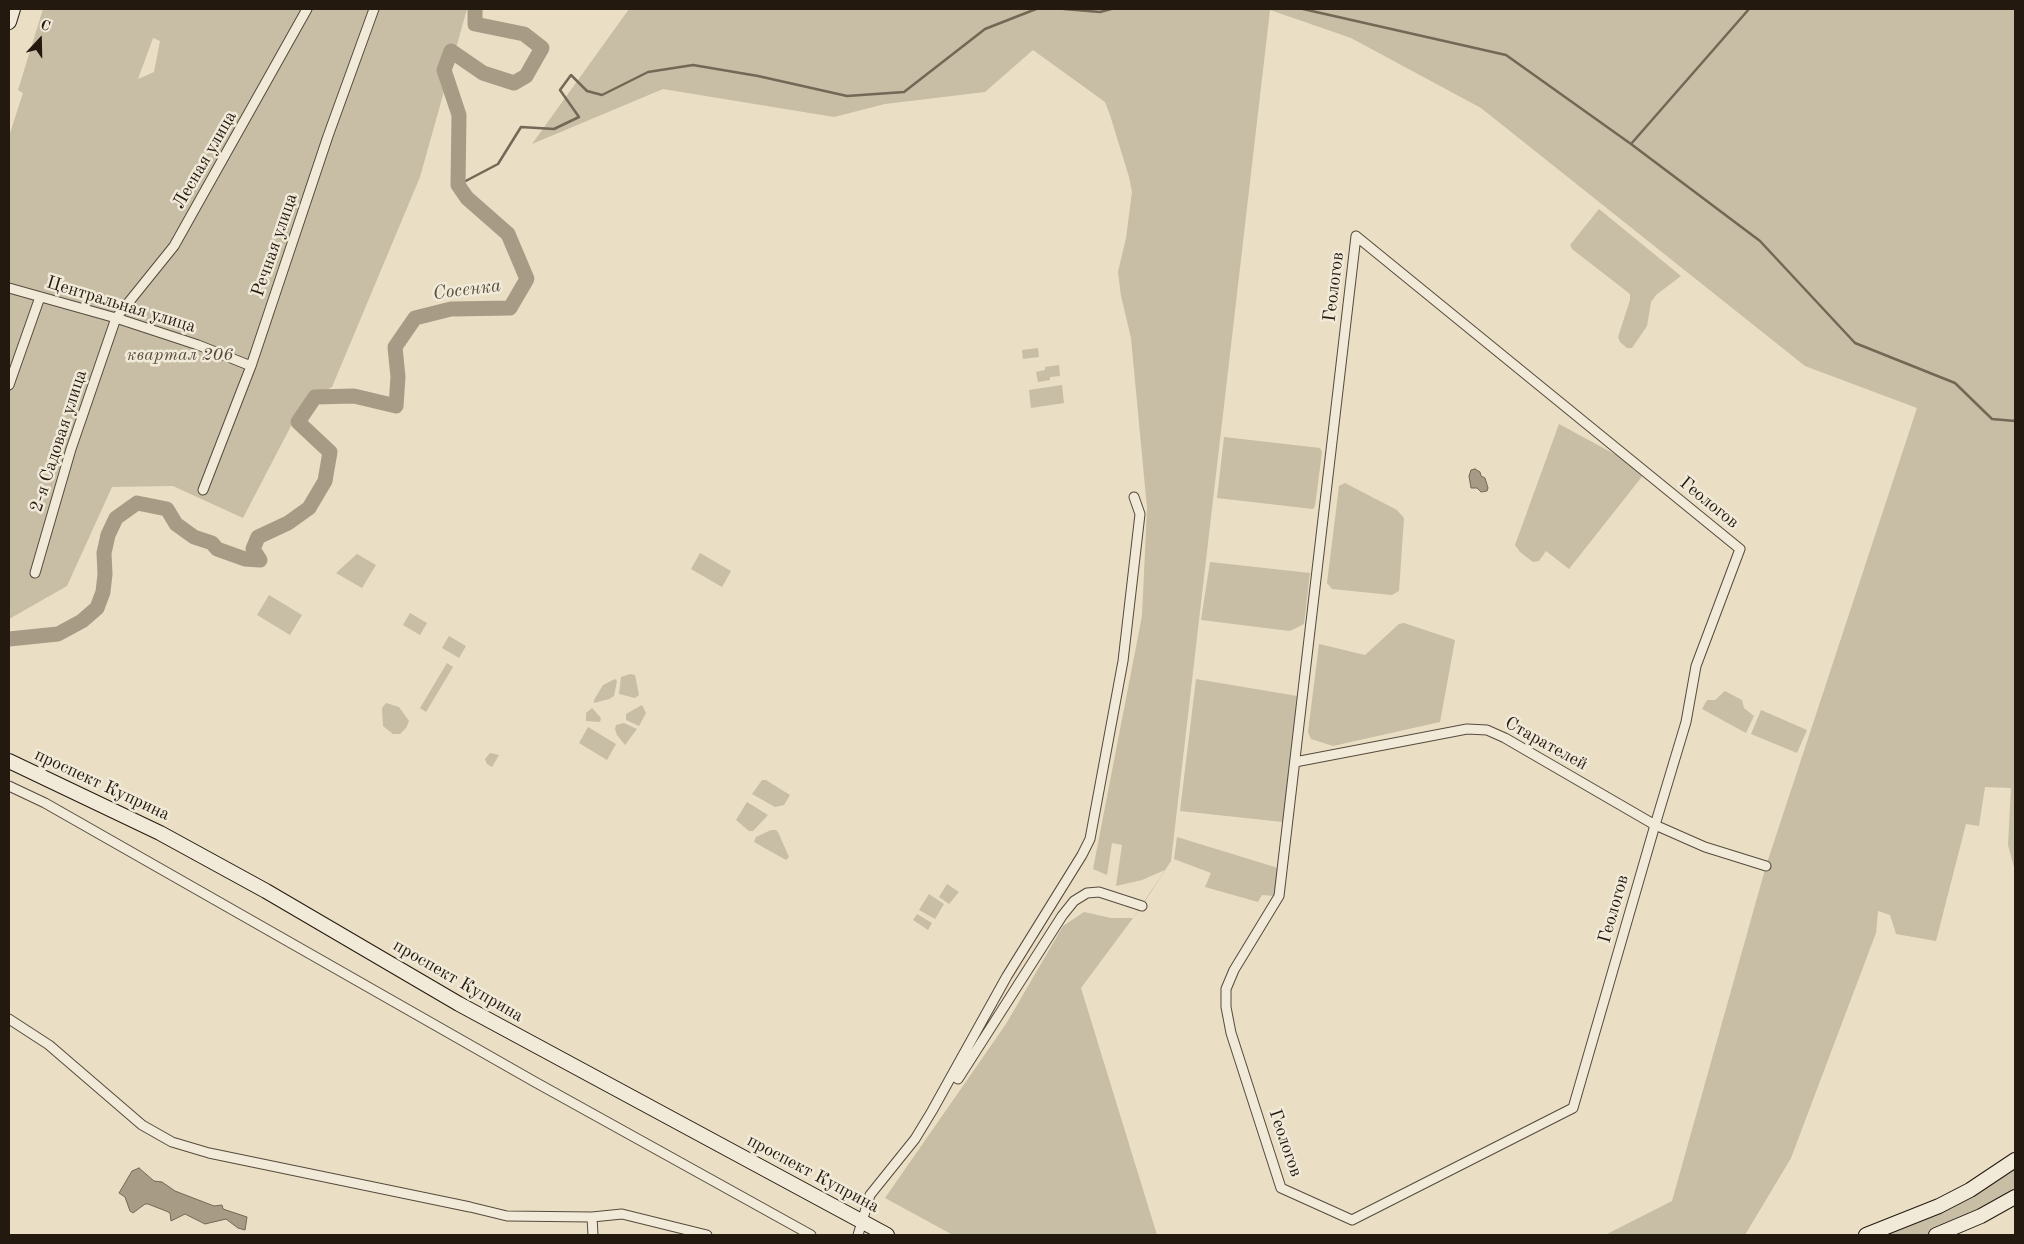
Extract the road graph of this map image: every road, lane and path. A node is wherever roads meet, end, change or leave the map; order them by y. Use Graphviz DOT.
graph roads {
  1 [pos="13,9"];
  2 [pos="308,9"];
  3 [pos="374,9"];
  4 [pos="9,22"];
  5 [pos="9,288"];
  6 [pos="40,297"];
  7 [pos="116,318"];
  8 [pos="251,366"];
  9 [pos="9,385"];
  10 [pos="203,490"];
  11 [pos="1134,497"];
  12 [pos="35,573"];
  13 [pos="9,761"];
  14 [pos="1295,762"];
  15 [pos="9,786"];
  16 [pos="1655,825"];
  17 [pos="1766,866"];
  18 [pos="1142,906"];
  19 [pos="9,1019"];
  20 [pos="952,1075"];
  21 [pos="2015,1160"];
  22 [pos="2015,1196"];
  23 [pos="592,1217"];
  24 [pos="862,1221"];
  25 [pos="593,1235"];
  26 [pos="707,1235"];
  27 [pos="811,1235"];
  28 [pos="858,1235"];
  29 [pos="887,1235"];
  30 [pos="1866,1235"];
  31 [pos="1936,1235"];
  1 -- 4 [label="main road"];
  2 -- 7 [label="street, Лесная улица"];
  3 -- 8 [label="street, Речная улица"];
  5 -- 6 [label="street, Центральная улица"];
  6 -- 7 [label="street, Центральная улица"];
  6 -- 9 [label="street"];
  7 -- 8 [label="street, Центральная улица"];
  7 -- 12 [label="street, 2-я Садовая улица"];
  8 -- 10 [label="street, Речная улица"];
  11 -- 20 [label="street"];
  13 -- 24 [label="main road, проспект Куприна"];
  14 -- 16 [label="street, Старателей"];
  14 -- 16 [label="street, Геологов"];
  14 -- 16 [label="street, Геологов"];
  15 -- 27 [label="street"];
  16 -- 17 [label="street, Старателей"];
  18 -- 20 [label="street"];
  19 -- 23 [label="street"];
  20 -- 24 [label="street"];
  21 -- 30 [label="main road"];
  22 -- 31 [label="main road"];
  23 -- 25 [label="street"];
  23 -- 26 [label="street"];
  24 -- 28 [label="street"];
  24 -- 29 [label="main road, проспект Куприна"];
}
